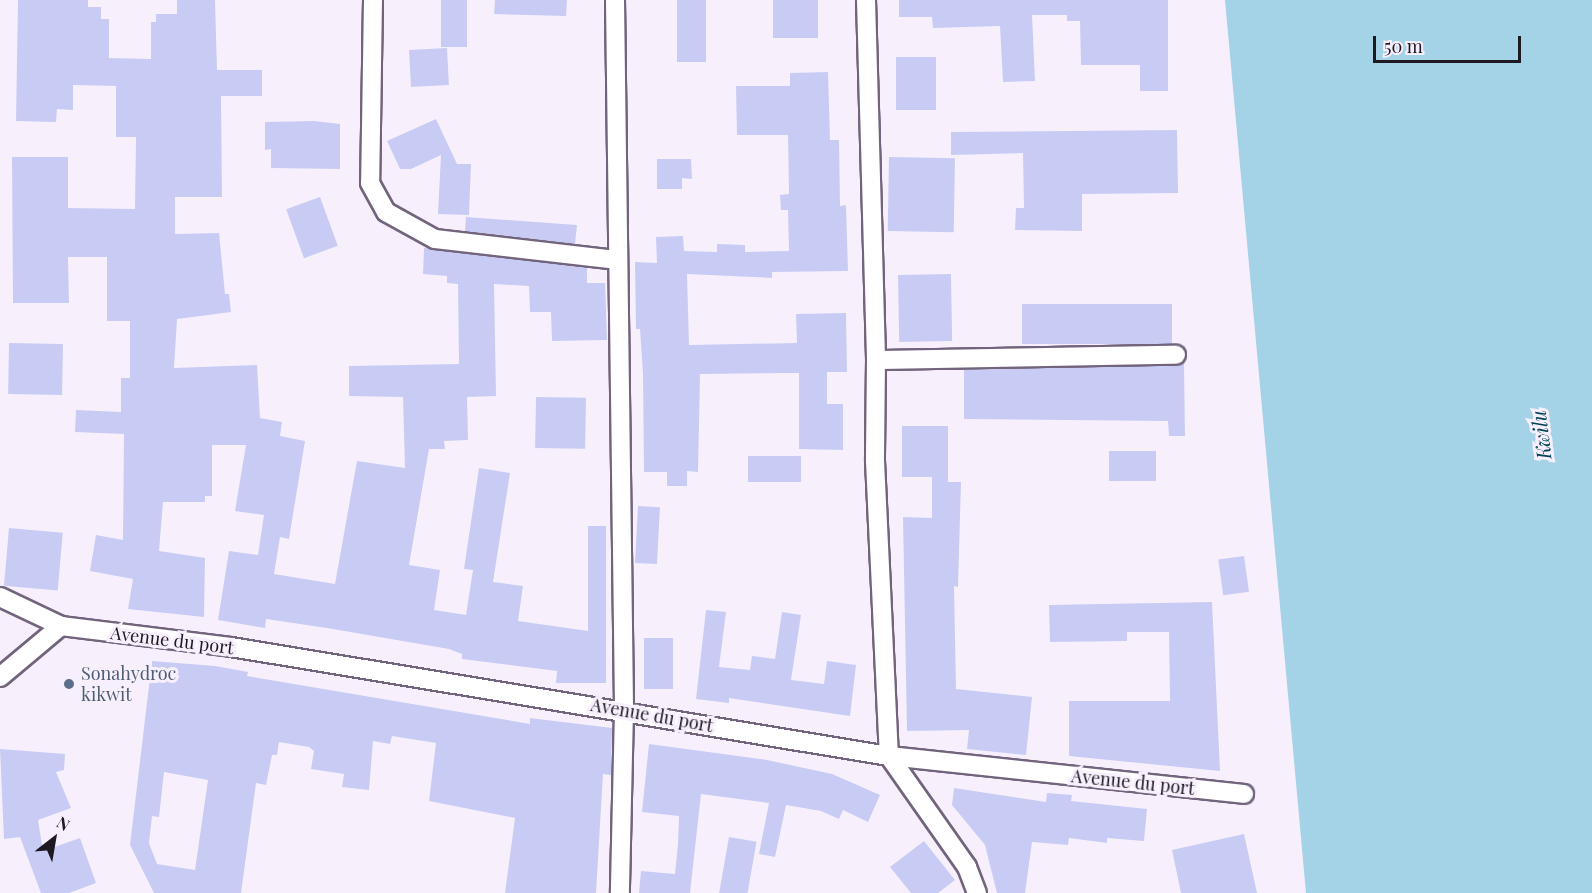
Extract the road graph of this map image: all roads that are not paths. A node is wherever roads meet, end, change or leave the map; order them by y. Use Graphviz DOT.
graph roads {
  1 [pos="374,0"];
  2 [pos="615,0"];
  3 [pos="866,0"];
  4 [pos="616,260"];
  5 [pos="1176,355"];
  6 [pos="876,360"];
  7 [pos="0,597"];
  8 [pos="61,626"];
  9 [pos="0,677"];
  10 [pos="624,711"];
  11 [pos="889,756"];
  12 [pos="1244,794"];
  13 [pos="620,893"];
  14 [pos="977,893"];
  1 -- 4 [label="street"];
  2 -- 4 [label="street"];
  3 -- 6 [label="street"];
  4 -- 10 [label="street"];
  5 -- 6 [label="street"];
  6 -- 11 [label="street"];
  7 -- 8 [label="street, Avenue du port"];
  8 -- 9 [label="street"];
  8 -- 10 [label="street, Avenue du port"];
  10 -- 11 [label="street, Avenue du port"];
  10 -- 13 [label="street"];
  11 -- 12 [label="street, Avenue du port"];
  11 -- 14 [label="street"];
}
